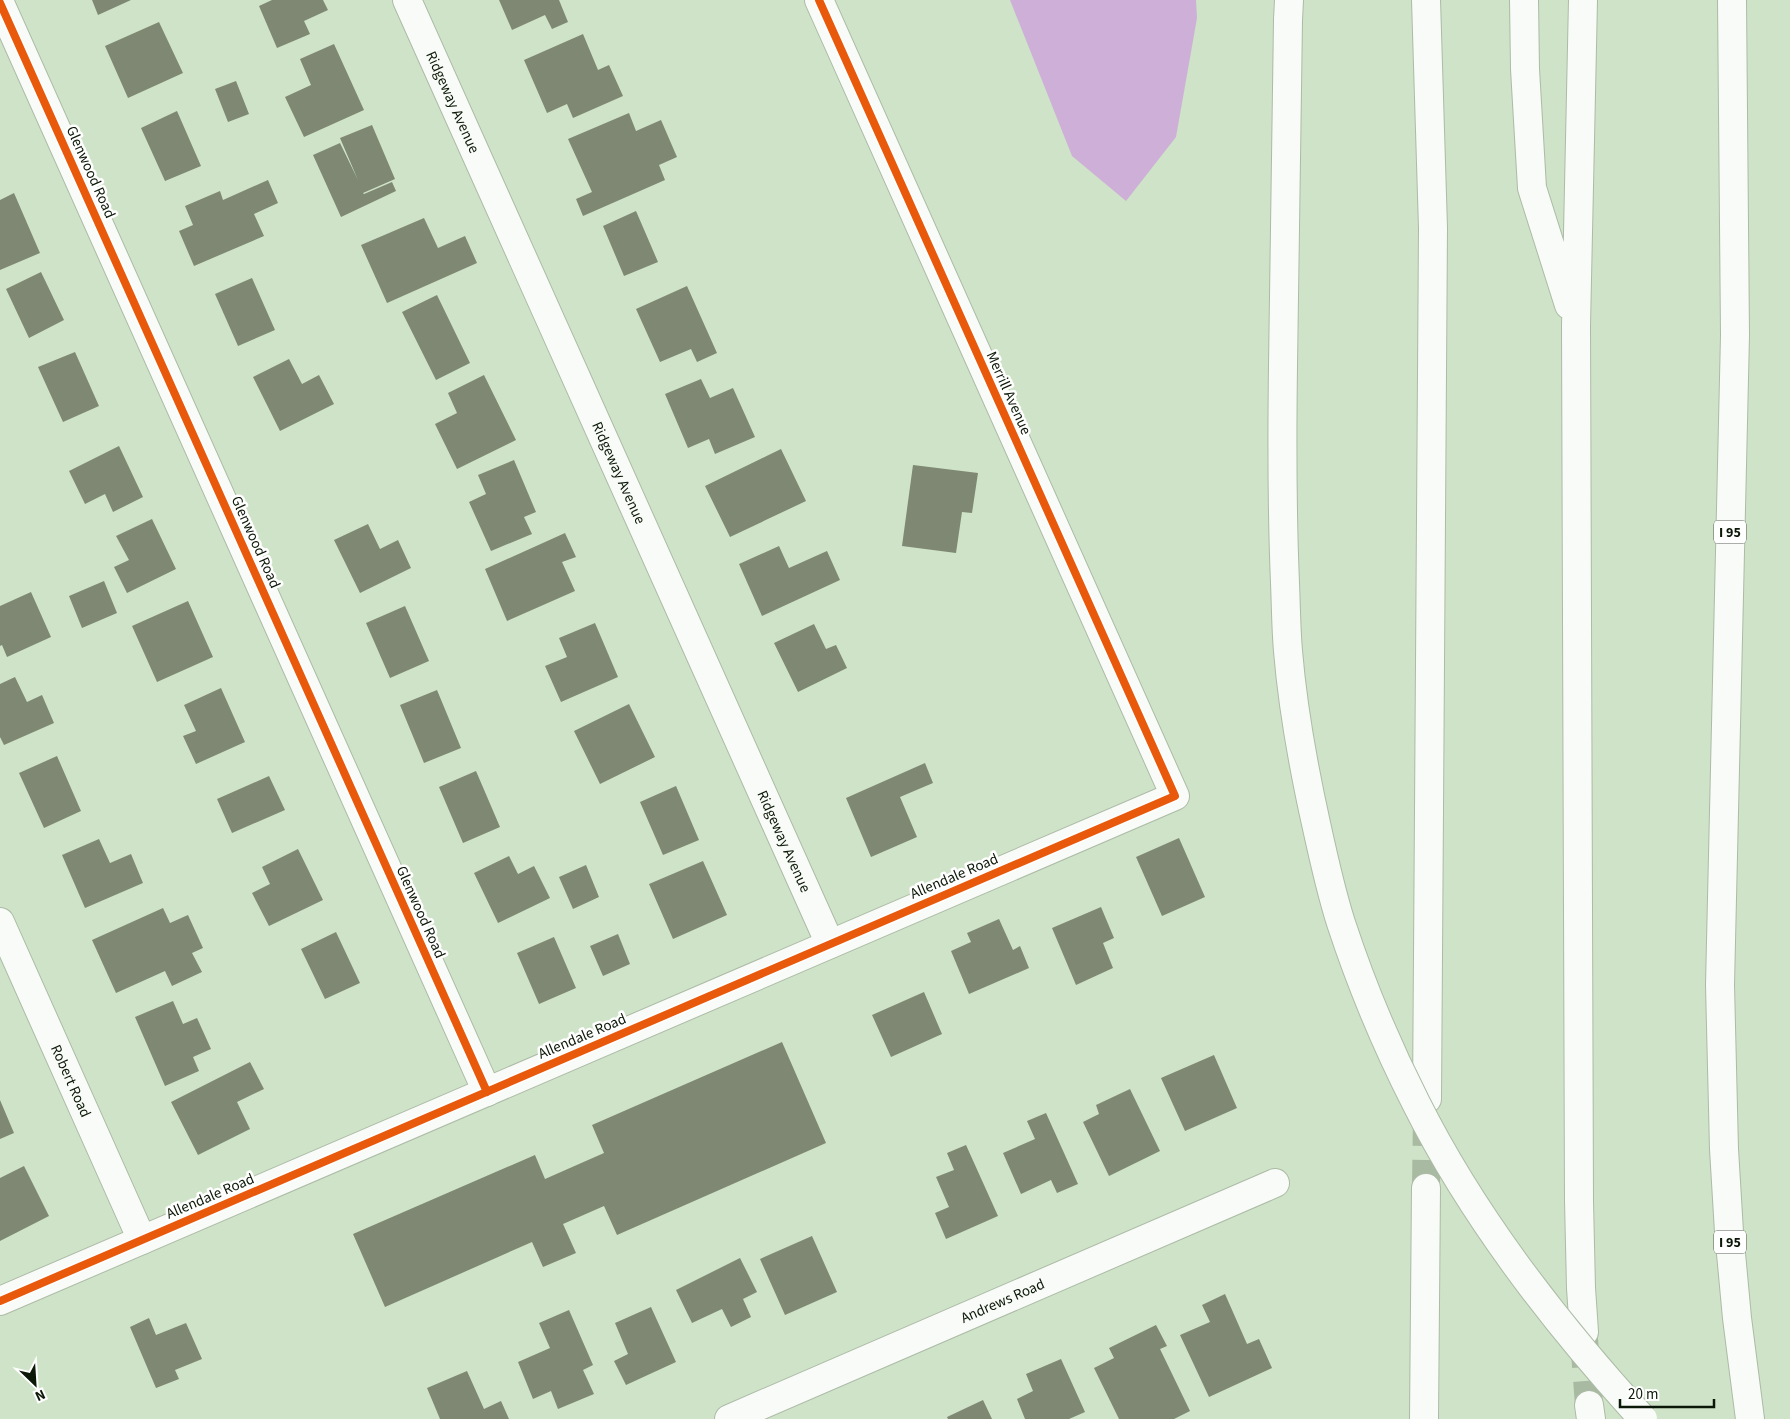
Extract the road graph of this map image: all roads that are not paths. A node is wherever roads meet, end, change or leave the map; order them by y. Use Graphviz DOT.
graph roads {
  1 [pos="407,0"];
  2 [pos="819,0"];
  3 [pos="1426,0"];
  4 [pos="1524,0"];
  5 [pos="1583,0"];
  6 [pos="1732,0"];
  7 [pos="0,3"];
  8 [pos="1289,10"];
  9 [pos="1576,326"];
  10 [pos="1174,796"];
  11 [pos="0,922"];
  12 [pos="830,944"];
  13 [pos="487,1092"];
  14 [pos="1427,1099"];
  15 [pos="1276,1183"];
  16 [pos="1426,1188"];
  17 [pos="142,1240"];
  18 [pos="0,1301"];
  19 [pos="1584,1332"];
  20 [pos="729,1419"];
  21 [pos="1424,1419"];
  22 [pos="1643,1419"];
  23 [pos="1750,1419"];
  1 -- 12 [label="main road, Ridgeway Avenue"];
  2 -- 10 [label="main road, Merrill Avenue"];
  3 -- 14 [label="main road"];
  4 -- 9 [label="main road"];
  5 -- 9 [label="main road"];
  6 -- 23 [label="main road, I 95"];
  7 -- 13 [label="main road, Glenwood Road"];
  8 -- 22 [label="main road, bridge"];
  9 -- 19 [label="main road"];
  10 -- 12 [label="main road, Allendale Road"];
  11 -- 17 [label="main road, Robert Road"];
  12 -- 13 [label="main road, Allendale Road"];
  13 -- 17 [label="main road, Allendale Road"];
  15 -- 20 [label="main road, Andrews Road"];
  16 -- 21 [label="main road"];
  17 -- 18 [label="main road, Allendale Road"];
}
